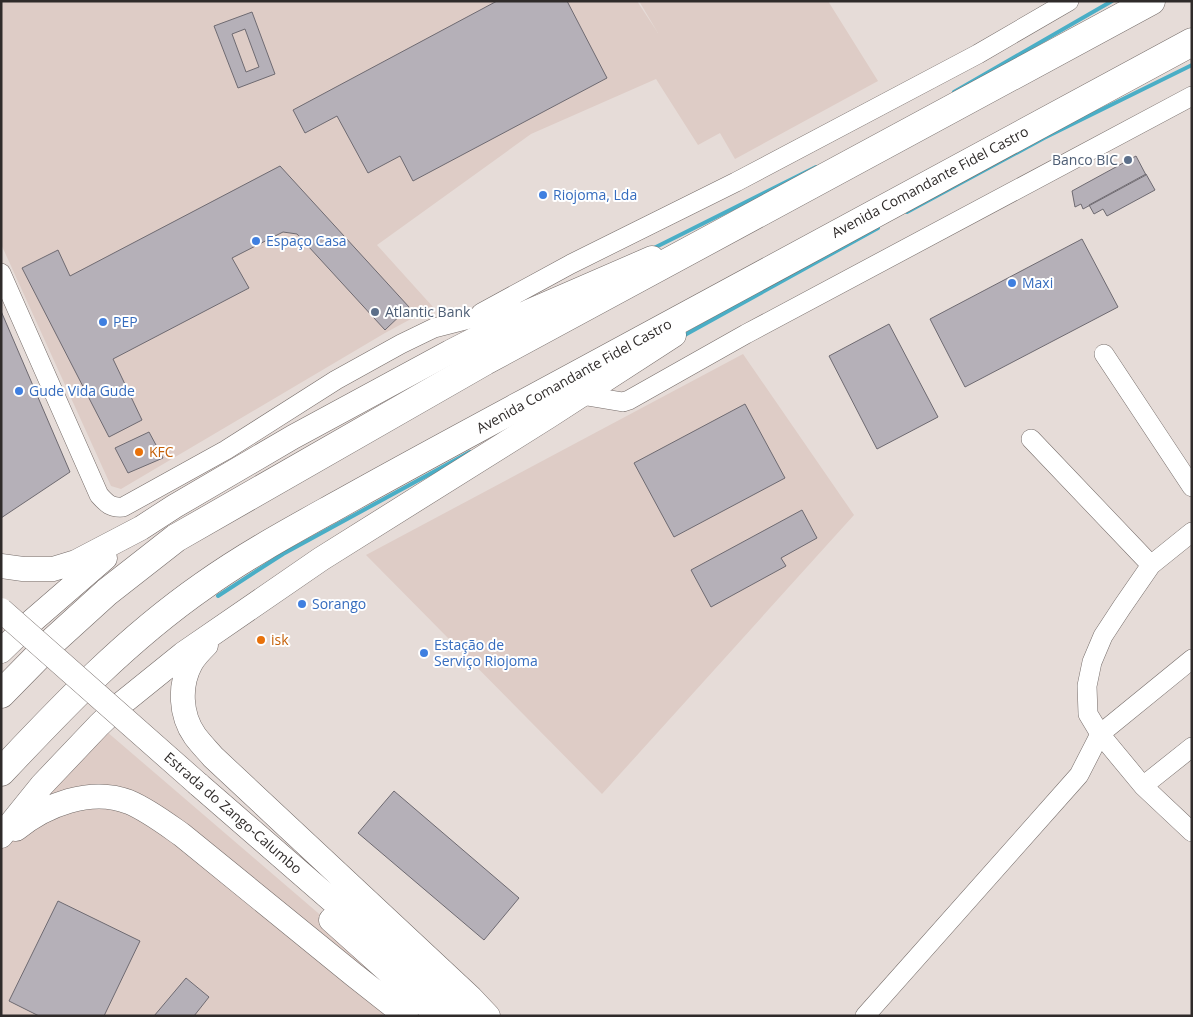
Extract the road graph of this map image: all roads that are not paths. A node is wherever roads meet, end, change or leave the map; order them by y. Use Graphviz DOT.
graph roads {
  1 [pos="1068,1"];
  2 [pos="1151,1"];
  3 [pos="1192,42"];
  4 [pos="1192,96"];
  5 [pos="797,192"];
  6 [pos="825,239"];
  7 [pos="1,273"];
  8 [pos="530,311"];
  9 [pos="473,318"];
  10 [pos="1104,354"];
  11 [pos="581,395"];
  12 [pos="1031,439"];
  13 [pos="1192,488"];
  14 [pos="141,528"];
  15 [pos="1192,532"];
  16 [pos="1151,565"];
  17 [pos="1,566"];
  18 [pos="254,604"];
  19 [pos="1,610"];
  20 [pos="1,626"];
  21 [pos="1,651"];
  22 [pos="1192,659"];
  23 [pos="1,694"];
  24 [pos="1100,734"];
  25 [pos="1192,747"];
  26 [pos="1,772"];
  27 [pos="1143,786"];
  28 [pos="194,789"];
  29 [pos="1192,832"];
  30 [pos="1,836"];
  31 [pos="1,841"];
  32 [pos="406,1016"];
  33 [pos="438,1016"];
  34 [pos="465,1016"];
  35 [pos="488,1016"];
  36 [pos="865,1016"];
  1 -- 9 [label="street"];
  2 -- 5 [label="highway"];
  3 -- 6 [label="highway, Avenida Comandante Fidel Castro"];
  4 -- 11 [label="street"];
  5 -- 8 [label="main road"];
  5 -- 23 [label="highway"];
  6 -- 11 [label="main road"];
  6 -- 26 [label="highway, Avenida Comandante Fidel Castro"];
  7 -- 9 [label="street"];
  8 -- 9 [label="street"];
  8 -- 14 [label="main road"];
  10 -- 13 [label="street"];
  11 -- 18 [label="main road"];
  12 -- 16 [label="street"];
  14 -- 17 [label="main road"];
  14 -- 21 [label="main road"];
  15 -- 16 [label="street"];
  16 -- 24 [label="street"];
  18 -- 30 [label="main road"];
  18 -- 35 [label="main road"];
  19 -- 28 [label="main road, Estrada do Zango-Calumbo, bridge"];
  20 -- 28 [label="main road, Estrada do Zango-Calumbo"];
  22 -- 24 [label="street"];
  24 -- 27 [label="street"];
  24 -- 36 [label="street"];
  25 -- 27 [label="street"];
  27 -- 29 [label="street"];
  28 -- 33 [label="main road, Estrada do Zango-Calumbo"];
  28 -- 34 [label="main road, Estrada do Zango-Calumbo"];
  31 -- 32 [label="main road"];
}
